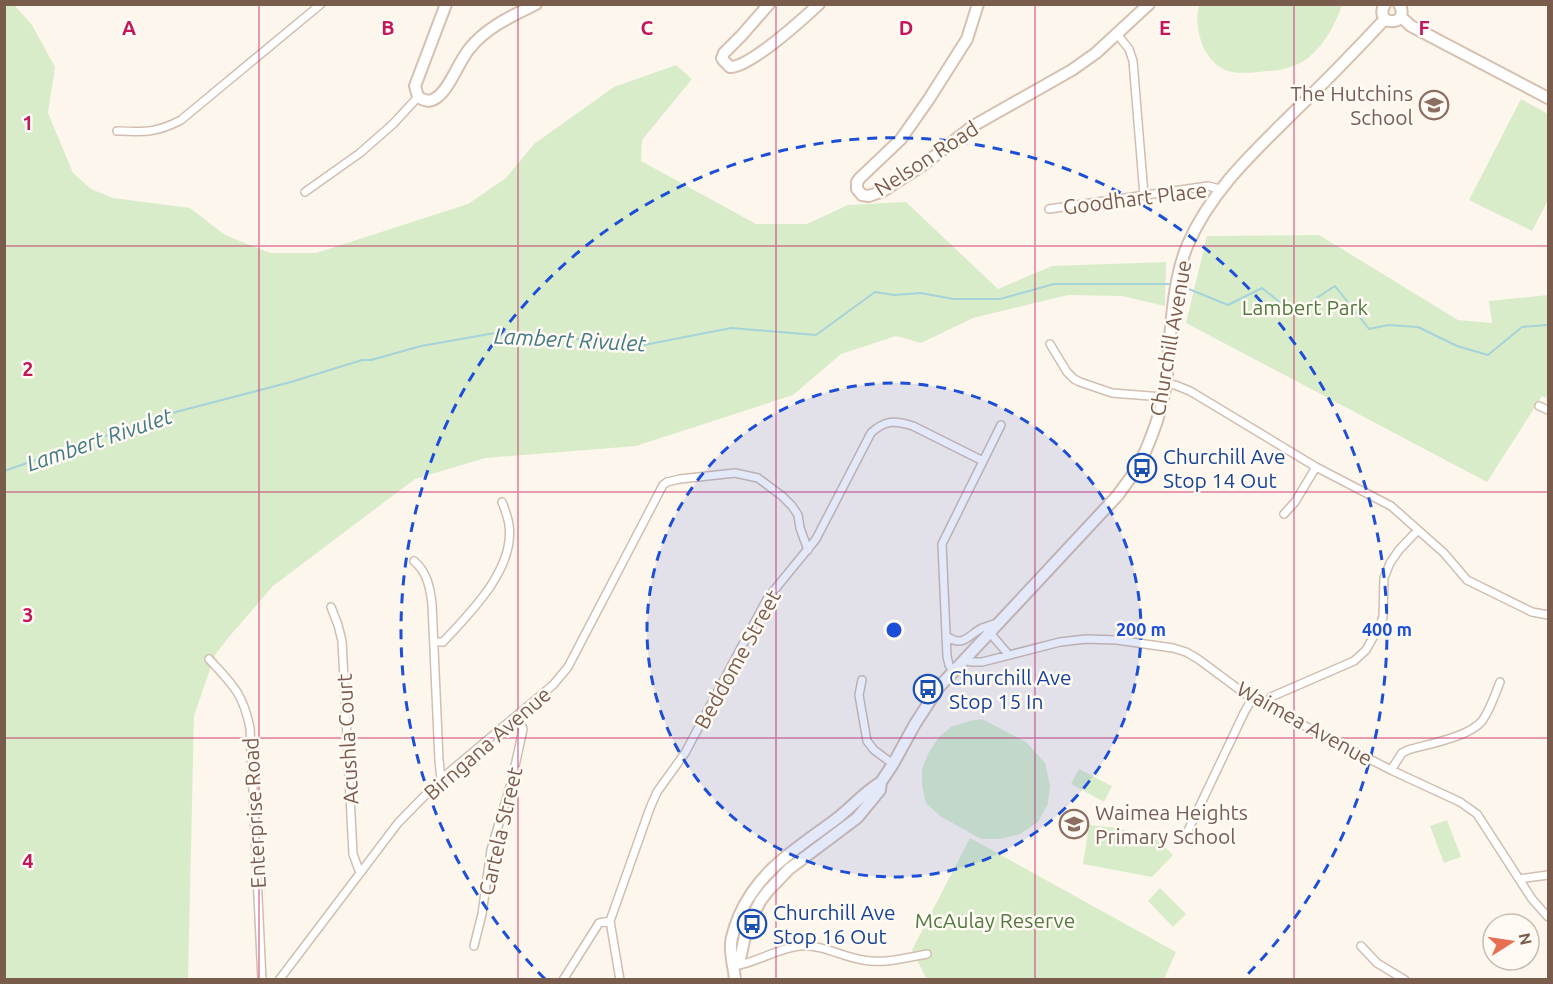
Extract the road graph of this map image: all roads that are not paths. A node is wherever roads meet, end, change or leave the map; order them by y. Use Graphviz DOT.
graph roads {
  1 [pos="321,4"];
  2 [pos="446,4"];
  3 [pos="536,4"];
  4 [pos="769,4"];
  5 [pos="819,4"];
  6 [pos="978,4"];
  7 [pos="1149,4"];
  8 [pos="1385,4"];
  9 [pos="1401,8"];
  10 [pos="1385,19"];
  11 [pos="1117,34"];
  12 [pos="418,97"];
  13 [pos="1548,98"];
  14 [pos="117,131"];
  15 [pos="1220,189"];
  16 [pos="305,192"];
  17 [pos="1144,195"];
  18 [pos="1049,208"];
  19 [pos="1050,344"];
  20 [pos="1166,384"];
  21 [pos="1163,397"];
  22 [pos="1539,406"];
  23 [pos="1548,410"];
  24 [pos="1000,425"];
  25 [pos="983,461"];
  26 [pos="1316,467"];
  27 [pos="502,502"];
  28 [pos="1284,514"];
  29 [pos="1417,531"];
  30 [pos="808,550"];
  31 [pos="414,561"];
  32 [pos="331,607"];
  33 [pos="1548,615"];
  34 [pos="1000,622"];
  35 [pos="990,633"];
  36 [pos="946,636"];
  37 [pos="434,642"];
  38 [pos="1008,654"];
  39 [pos="209,659"];
  40 [pos="963,660"];
  41 [pos="953,671"];
  42 [pos="862,680"];
  43 [pos="1500,682"];
  44 [pos="1252,699"];
  45 [pos="1265,705"];
  46 [pos="518,716"];
  47 [pos="893,764"];
  48 [pos="1391,770"];
  49 [pos="441,779"];
  50 [pos="1184,838"];
  51 [pos="360,873"];
  52 [pos="1548,874"];
  53 [pos="1519,879"];
  54 [pos="1548,917"];
  55 [pos="610,921"];
  56 [pos="474,946"];
  57 [pos="1361,946"];
  58 [pos="927,954"];
  59 [pos="734,966"];
  60 [pos="262,980"];
  61 [pos="279,980"];
  62 [pos="563,980"];
  63 [pos="620,980"];
  64 [pos="735,980"];
  65 [pos="1405,980"];
  1 -- 14 [label="street"];
  2 -- 12 [label="street"];
  3 -- 12 [label="street"];
  4 -- 5 [label="street"];
  6 -- 11 [label="street, Nelson Road"];
  7 -- 11 [label="street, Nelson Road"];
  8 -- 10 [label="street"];
  9 -- 10 [label="street"];
  9 -- 13 [label="street"];
  10 -- 15 [label="street, Churchill Avenue"];
  11 -- 17 [label="street"];
  12 -- 16 [label="street"];
  15 -- 17 [label="street, Goodhart Place"];
  15 -- 20 [label="street, Churchill Avenue"];
  17 -- 18 [label="street, Goodhart Place"];
  19 -- 21 [label="street"];
  20 -- 21 [label="street, Churchill Avenue"];
  20 -- 26 [label="street"];
  21 -- 34 [label="street, Churchill Avenue"];
  22 -- 23 [label="street"];
  24 -- 25 [label="street"];
  25 -- 30 [label="street, Beddome Street"];
  25 -- 36 [label="street"];
  26 -- 28 [label="street"];
  26 -- 29 [label="street"];
  27 -- 37 [label="street"];
  29 -- 33 [label="street"];
  29 -- 45 [label="street"];
  30 -- 46 [label="street, Birngana Avenue"];
  30 -- 55 [label="street, Beddome Street"];
  31 -- 37 [label="street"];
  32 -- 51 [label="street, Acushla Court"];
  34 -- 35 [label="street, Churchill Avenue"];
  34 -- 36 [label="street"];
  35 -- 38 [label="street"];
  35 -- 40 [label="street, Churchill Avenue"];
  36 -- 41 [label="street"];
  37 -- 49 [label="street"];
  38 -- 40 [label="street, Waimea Avenue"];
  38 -- 44 [label="street, Waimea Avenue"];
  39 -- 60 [label="street, Enterprise Road"];
  40 -- 41 [label="street, Churchill Avenue"];
  41 -- 47 [label="street, Churchill Avenue"];
  42 -- 47 [label="street"];
  43 -- 48 [label="street"];
  44 -- 45 [label="street, Waimea Avenue"];
  44 -- 50 [label="street"];
  45 -- 48 [label="street, Waimea Avenue"];
  46 -- 49 [label="street, Birngana Avenue"];
  46 -- 56 [label="street, Cartela Street"];
  47 -- 59 [label="street, Churchill Avenue"];
  48 -- 53 [label="street, Waimea Avenue"];
  49 -- 51 [label="street, Birngana Avenue"];
  51 -- 61 [label="street, Birngana Avenue"];
  52 -- 53 [label="street"];
  53 -- 54 [label="street, Waimea Avenue"];
  55 -- 62 [label="street"];
  55 -- 63 [label="street, Beddome Street"];
  57 -- 65 [label="street"];
  58 -- 59 [label="street"];
  59 -- 64 [label="street, Churchill Avenue"];
}
